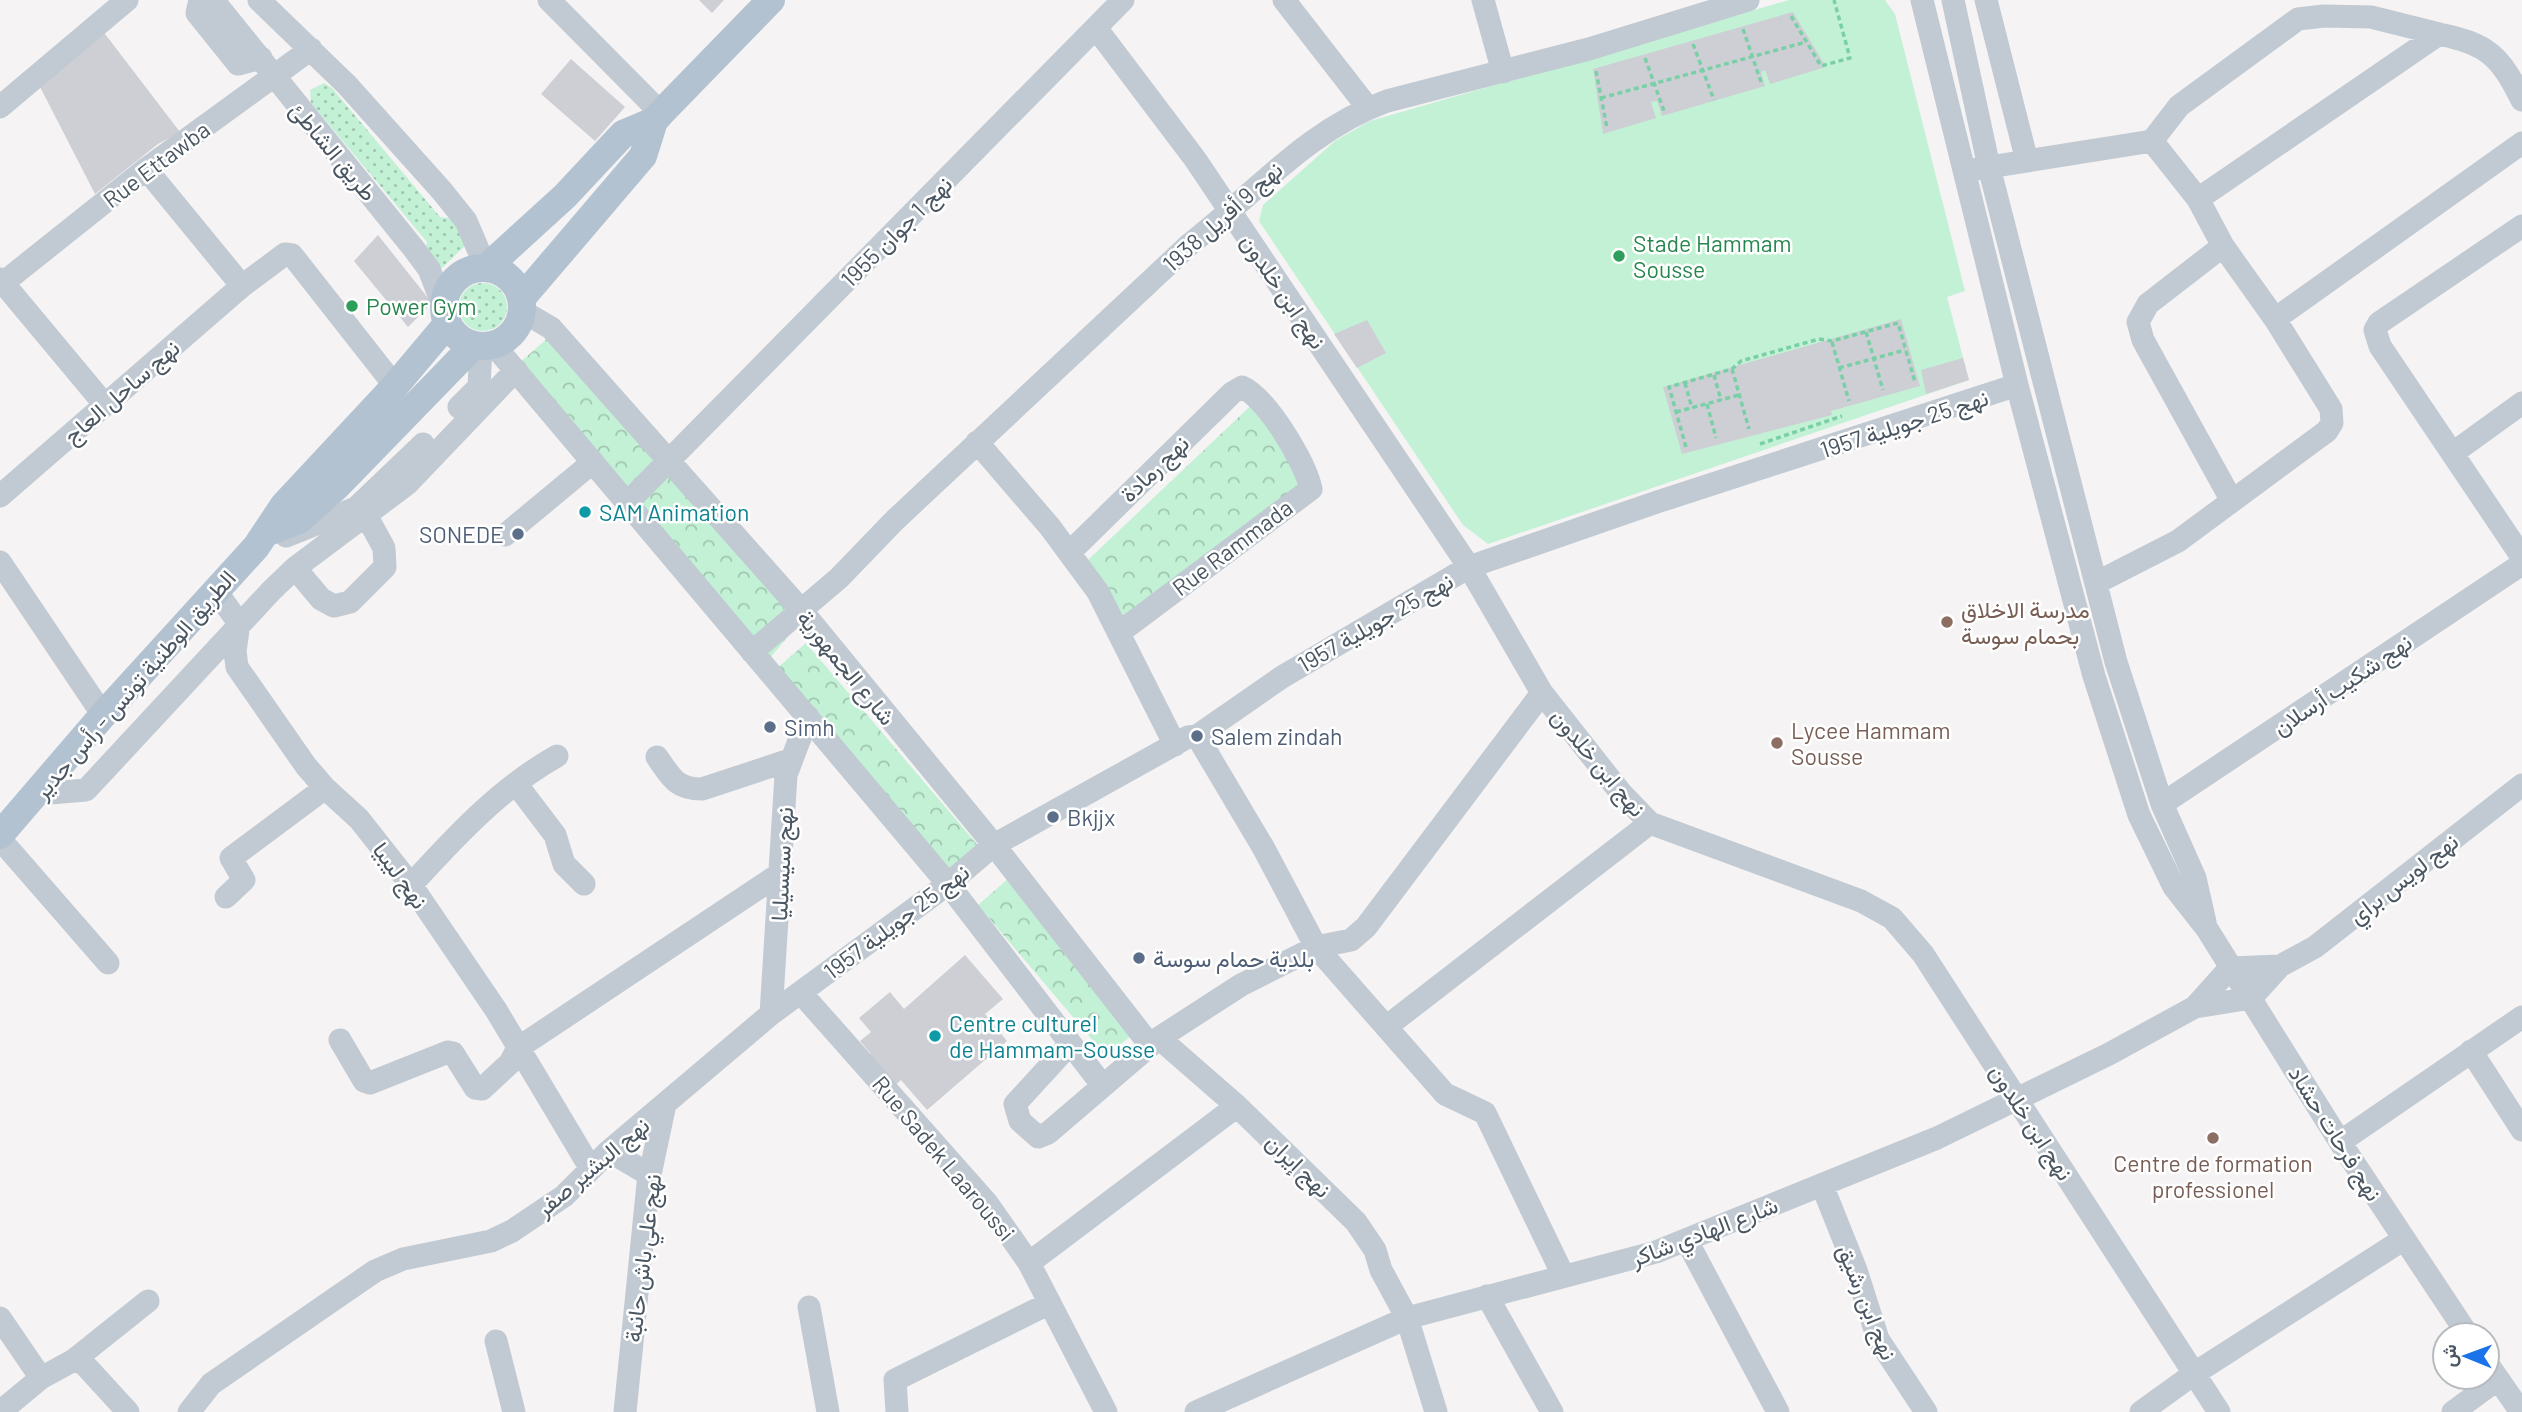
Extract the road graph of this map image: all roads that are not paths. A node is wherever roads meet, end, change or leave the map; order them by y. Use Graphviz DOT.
graph roads {
  1 [pos="127,0"];
  2 [pos="200,0"];
  3 [pos="213,0"];
  4 [pos="259,0"];
  5 [pos="549,0"];
  6 [pos="771,0"];
  7 [pos="1124,0"];
  8 [pos="1284,0"];
  9 [pos="1483,0"];
  10 [pos="1748,0"];
  11 [pos="1922,0"];
  12 [pos="1953,0"];
  13 [pos="1986,0"];
  14 [pos="1096,28"];
  15 [pos="2440,34"];
  16 [pos="311,49"];
  17 [pos="261,58"];
  18 [pos="1503,72"];
  19 [pos="273,77"];
  20 [pos="2522,100"];
  21 [pos="0,107"];
  22 [pos="1368,108"];
  23 [pos="658,117"];
  24 [pos="2152,141"];
  25 [pos="2522,143"];
  26 [pos="2027,161"];
  27 [pos="1989,167"];
  28 [pos="146,169"];
  29 [pos="1964,170"];
  30 [pos="2198,199"];
  31 [pos="1231,212"];
  32 [pos="2522,226"];
  33 [pos="2223,246"];
  34 [pos="486,268"];
  35 [pos="2,281"];
  36 [pos="242,286"];
  37 [pos="521,305"];
  38 [pos="446,316"];
  39 [pos="2275,319"];
  40 [pos="483,345"];
  41 [pos="516,370"];
  42 [pos="2017,385"];
  43 [pos="395,386"];
  44 [pos="1242,387"];
  45 [pos="2522,403"];
  46 [pos="105,405"];
  47 [pos="977,442"];
  48 [pos="2453,453"];
  49 [pos="593,462"];
  50 [pos="669,462"];
  51 [pos="2227,492"];
  52 [pos="0,496"];
  53 [pos="627,503"];
  54 [pos="366,515"];
  55 [pos="505,535"];
  56 [pos="262,539"];
  57 [pos="1070,552"];
  58 [pos="2522,557"];
  59 [pos="0,562"];
  60 [pos="2522,564"];
  61 [pos="1469,567"];
  62 [pos="295,568"];
  63 [pos="2096,583"];
  64 [pos="215,590"];
  65 [pos="802,611"];
  66 [pos="239,623"];
  67 [pos="1120,632"];
  68 [pos="752,652"];
  69 [pos="1542,692"];
  70 [pos="103,715"];
  71 [pos="808,717"];
  72 [pos="1197,736"];
  73 [pos="1175,745"];
  74 [pos="557,755"];
  75 [pos="657,757"];
  76 [pos="790,760"];
  77 [pos="517,785"];
  78 [pos="2522,785"];
  79 [pos="325,788"];
  80 [pos="38,794"];
  81 [pos="2162,804"];
  82 [pos="1650,823"];
  83 [pos="0,837"];
  84 [pos="994,845"];
  85 [pos="781,873"];
  86 [pos="584,884"];
  87 [pos="948,884"];
  88 [pos="411,885"];
  89 [pos="226,897"];
  90 [pos="2207,929"];
  91 [pos="1316,947"];
  92 [pos="108,962"];
  93 [pos="2280,965"];
  94 [pos="2230,968"];
  95 [pos="801,993"];
  96 [pos="2252,998"];
  97 [pos="2195,1007"];
  98 [pos="771,1014"];
  99 [pos="2522,1017"];
  100 [pos="1386,1027"];
  101 [pos="340,1041"];
  102 [pos="1154,1041"];
  103 [pos="1070,1044"];
  104 [pos="518,1048"];
  105 [pos="2471,1051"];
  106 [pos="1102,1086"];
  107 [pos="2016,1097"];
  108 [pos="665,1104"];
  109 [pos="1237,1106"];
  110 [pos="2522,1130"];
  111 [pos="2340,1142"];
  112 [pos="609,1151"];
  113 [pos="591,1169"];
  114 [pos="650,1175"];
  115 [pos="1822,1185"];
  116 [pos="2404,1239"];
  117 [pos="1687,1241"];
  118 [pos="1029,1263"];
  119 [pos="1563,1275"];
  120 [pos="1487,1296"];
  121 [pos="148,1301"];
  122 [pos="1050,1303"];
  123 [pos="809,1307"];
  124 [pos="0,1318"];
  125 [pos="1407,1318"];
  126 [pos="2459,1321"];
  127 [pos="496,1341"];
  128 [pos="74,1360"];
  129 [pos="2195,1373"];
  130 [pos="41,1378"];
  131 [pos="2501,1384"];
  132 [pos="2473,1391"];
  133 [pos="0,1412"];
  134 [pos="128,1412"];
  135 [pos="190,1412"];
  136 [pos="514,1412"];
  137 [pos="625,1412"];
  138 [pos="828,1412"];
  139 [pos="897,1412"];
  140 [pos="1106,1412"];
  141 [pos="1196,1412"];
  142 [pos="1436,1412"];
  143 [pos="1552,1412"];
  144 [pos="1778,1412"];
  145 [pos="1926,1412"];
  146 [pos="2141,1412"];
  147 [pos="2219,1412"];
  148 [pos="2453,1412"];
  149 [pos="2521,1412"];
  1 -- 21 [label="street"];
  2 -- 17 [label="street"];
  3 -- 17 [label="street, طريق الشاطئ"];
  4 -- 16 [label="street"];
  5 -- 23 [label="street"];
  6 -- 23 [label="main road"];
  7 -- 14 [label="street, نهج 1 جوان 1955"];
  8 -- 22 [label="street"];
  9 -- 18 [label="street"];
  10 -- 18 [label="street, نهج 9 أفريل 1938"];
  11 -- 29 [label="street"];
  12 -- 27 [label="street"];
  13 -- 26 [label="street"];
  14 -- 31 [label="street, نهج ابن خلدون"];
  14 -- 50 [label="street, نهج 1 جوان 1955"];
  15 -- 20 [label="street"];
  15 -- 24 [label="street"];
  15 -- 30 [label="street"];
  16 -- 19 [label="street, Rue Ettawba"];
  16 -- 34 [label="street"];
  17 -- 19 [label="street, طريق الشاطئ"];
  18 -- 22 [label="street, نهج 9 أفريل 1938"];
  19 -- 28 [label="street, Rue Ettawba"];
  19 -- 38 [label="street, طريق الشاطئ"];
  22 -- 31 [label="street, نهج 9 أفريل 1938"];
  23 -- 34 [label="main road"];
  23 -- 37 [label="main road"];
  24 -- 26 [label="street"];
  24 -- 30 [label="street"];
  25 -- 39 [label="street"];
  26 -- 27 [label="street"];
  27 -- 29 [label="street"];
  27 -- 63 [label="street"];
  28 -- 35 [label="street, Rue Ettawba"];
  28 -- 36 [label="street"];
  29 -- 42 [label="street"];
  30 -- 33 [label="street"];
  31 -- 47 [label="street, نهج 9 أفريل 1938"];
  31 -- 61 [label="street, نهج ابن خلدون"];
  32 -- 48 [label="street"];
  33 -- 39 [label="street"];
  33 -- 51 [label="street"];
  34 -- 37 [label="main road"];
  34 -- 38 [label="main road"];
  35 -- 46 [label="street"];
  36 -- 43 [label="street, نهج ساحل العاج"];
  36 -- 46 [label="street, نهج ساحل العاج"];
  37 -- 40 [label="main road"];
  37 -- 50 [label="street, شارع الجمهورية"];
  38 -- 40 [label="main road"];
  38 -- 43 [label="main road, الطريق الوطنية تونس - رأس جدير"];
  39 -- 63 [label="street"];
  40 -- 41 [label="street"];
  40 -- 56 [label="main road, الطريق الوطنية تونس - رأس جدير"];
  41 -- 49 [label="street"];
  41 -- 54 [label="street"];
  42 -- 61 [label="street, نهج 25 جويلية 1957"];
  42 -- 90 [label="street"];
  43 -- 56 [label="main road, الطريق الوطنية تونس - رأس جدير"];
  44 -- 57 [label="street, نهج رمادة"];
  44 -- 67 [label="street, Rue Rammada"];
  45 -- 48 [label="street"];
  46 -- 52 [label="street, نهج ساحل العاج"];
  47 -- 57 [label="street"];
  47 -- 65 [label="street, نهج 9 أفريل 1938"];
  48 -- 58 [label="street"];
  49 -- 53 [label="street"];
  49 -- 55 [label="street"];
  50 -- 53 [label="street, نهج 1 جوان 1955"];
  50 -- 65 [label="street, شارع الجمهورية"];
  53 -- 68 [label="street"];
  54 -- 62 [label="street"];
  54 -- 62 [label="street"];
  56 -- 64 [label="main road, الطريق الوطنية تونس - رأس جدير"];
  57 -- 67 [label="street"];
  59 -- 70 [label="street"];
  60 -- 81 [label="street, نهج شكيب أرسلان"];
  61 -- 69 [label="street, نهج ابن خلدون"];
  61 -- 72 [label="street, نهج 25 جويلية 1957"];
  62 -- 66 [label="street"];
  63 -- 81 [label="street"];
  64 -- 66 [label="street"];
  64 -- 70 [label="main road, الطريق الوطنية تونس - رأس جدير"];
  65 -- 68 [label="street, نهج 9 أفريل 1938"];
  65 -- 84 [label="street, شارع الجمهورية"];
  66 -- 79 [label="street, نهج ليبيا"];
  66 -- 80 [label="street"];
  67 -- 73 [label="street"];
  68 -- 71 [label="street"];
  69 -- 82 [label="street, نهج ابن خلدون"];
  69 -- 91 [label="street"];
  70 -- 80 [label="main road, الطريق الوطنية تونس - رأس جدير"];
  71 -- 76 [label="street, نهج سيسيليا"];
  71 -- 87 [label="street"];
  72 -- 73 [label="street, نهج 25 جويلية 1957"];
  72 -- 91 [label="street"];
  73 -- 84 [label="street, نهج 25 جويلية 1957"];
  74 -- 77 [label="street"];
  75 -- 76 [label="street"];
  76 -- 85 [label="street, نهج سيسيليا"];
  77 -- 86 [label="street"];
  77 -- 88 [label="street"];
  78 -- 93 [label="street, نهج لويس براي"];
  79 -- 88 [label="street, نهج ليبيا"];
  79 -- 89 [label="street"];
  80 -- 83 [label="main road, الطريق الوطنية تونس - رأس جدير"];
  81 -- 90 [label="street"];
  82 -- 100 [label="street"];
  82 -- 107 [label="street, نهج ابن خلدون"];
  83 -- 92 [label="street"];
  84 -- 87 [label="street, نهج 25 جويلية 1957"];
  84 -- 102 [label="street, شارع الجمهورية"];
  85 -- 98 [label="street, نهج سيسيليا"];
  85 -- 104 [label="street"];
  87 -- 95 [label="street, نهج 25 جويلية 1957"];
  87 -- 103 [label="street"];
  88 -- 104 [label="street, نهج ليبيا"];
  90 -- 94 [label="street, نهج فرحات حشاد"];
  91 -- 100 [label="street"];
  91 -- 102 [label="street"];
  93 -- 94 [label="street"];
  93 -- 96 [label="street"];
  94 -- 96 [label="street, نهج فرحات حشاد"];
  94 -- 97 [label="street, شارع الهادي شاكر"];
  95 -- 98 [label="street, نهج البشير صفر"];
  95 -- 118 [label="street, Rue Sadek Laaroussi"];
  96 -- 97 [label="street, شارع الهادي شاكر"];
  96 -- 111 [label="street, نهج فرحات حشاد"];
  97 -- 107 [label="street, شارع الهادي شاكر"];
  98 -- 108 [label="street, نهج البشير صفر"];
  99 -- 105 [label="street"];
  100 -- 119 [label="street"];
  101 -- 104 [label="street"];
  102 -- 106 [label="street"];
  102 -- 109 [label="street, نهج إيران"];
  103 -- 106 [label="street"];
  103 -- 106 [label="street"];
  104 -- 113 [label="street, نهج ليبيا"];
  105 -- 110 [label="street"];
  105 -- 111 [label="street"];
  107 -- 115 [label="street, شارع الهادي شاكر"];
  107 -- 129 [label="street, نهج ابن خلدون"];
  108 -- 112 [label="street, نهج البشير صفر"];
  108 -- 114 [label="street, نهج علي باش حانبة"];
  109 -- 118 [label="street"];
  109 -- 125 [label="street, نهج إيران"];
  111 -- 116 [label="street, نهج فرحات حشاد"];
  112 -- 113 [label="street, نهج البشير صفر"];
  112 -- 114 [label="street"];
  113 -- 135 [label="street, نهج البشير صفر"];
  114 -- 137 [label="street, نهج علي باش حانبة"];
  115 -- 117 [label="street, شارع الهادي شاكر"];
  115 -- 145 [label="street, نهج ابن رشيق"];
  116 -- 126 [label="street, نهج فرحات حشاد"];
  116 -- 129 [label="street"];
  117 -- 119 [label="street, شارع الهادي شاكر"];
  117 -- 144 [label="street"];
  118 -- 122 [label="street, Rue Sadek Laaroussi"];
  119 -- 120 [label="street, شارع الهادي شاكر"];
  120 -- 125 [label="street, شارع الهادي شاكر"];
  120 -- 143 [label="street"];
  121 -- 128 [label="street"];
  122 -- 139 [label="street"];
  122 -- 140 [label="street, Rue Sadek Laaroussi"];
  123 -- 138 [label="street"];
  124 -- 130 [label="street"];
  125 -- 141 [label="street, شارع الهادي شاكر"];
  125 -- 142 [label="street, نهج إيران"];
  127 -- 136 [label="street"];
  128 -- 130 [label="street"];
  128 -- 134 [label="street"];
  129 -- 146 [label="street"];
  129 -- 147 [label="street, نهج ابن خلدون"];
  130 -- 133 [label="street"];
  131 -- 149 [label="street"];
  132 -- 148 [label="street"];
}
